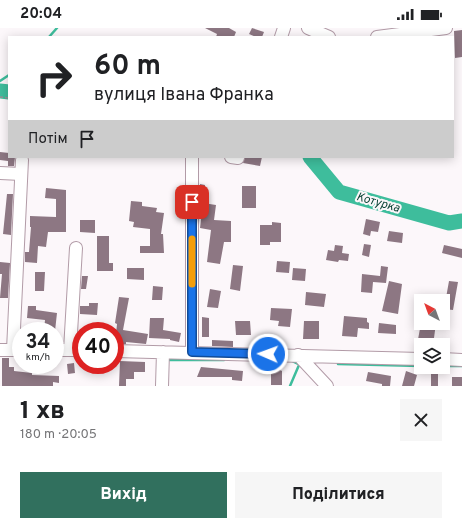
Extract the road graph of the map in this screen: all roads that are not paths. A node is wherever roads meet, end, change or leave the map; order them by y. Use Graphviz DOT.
graph roads {
  1 [pos="308,28"];
  2 [pos="446,28"];
  3 [pos="327,36"];
  4 [pos="385,36"];
  5 [pos="192,158"];
  6 [pos="22,160"];
  7 [pos="0,174"];
  8 [pos="21,174"];
  9 [pos="76,248"];
  10 [pos="18,322"];
  11 [pos="75,322"];
  12 [pos="0,350"];
  13 [pos="12,350"];
  14 [pos="124,351"];
  15 [pos="163,352"];
  16 [pos="192,352"];
  17 [pos="298,355"];
  18 [pos="414,358"];
  19 [pos="450,359"];
  20 [pos="462,360"];
  21 [pos="162,386"];
  22 [pos="327,386"];
  1 -- 3 [label="street"];
  2 -- 4 [label="street"];
  5 -- 16 [label="street"];
  6 -- 8 [label="street"];
  7 -- 8 [label="street"];
  8 -- 10 [label="street"];
  9 -- 11 [label="street"];
  12 -- 13 [label="street"];
  14 -- 15 [label="street"];
  15 -- 16 [label="street"];
  15 -- 21 [label="street"];
  16 -- 17 [label="street"];
  17 -- 18 [label="street"];
  17 -- 22 [label="street"];
  19 -- 20 [label="street"];
}
